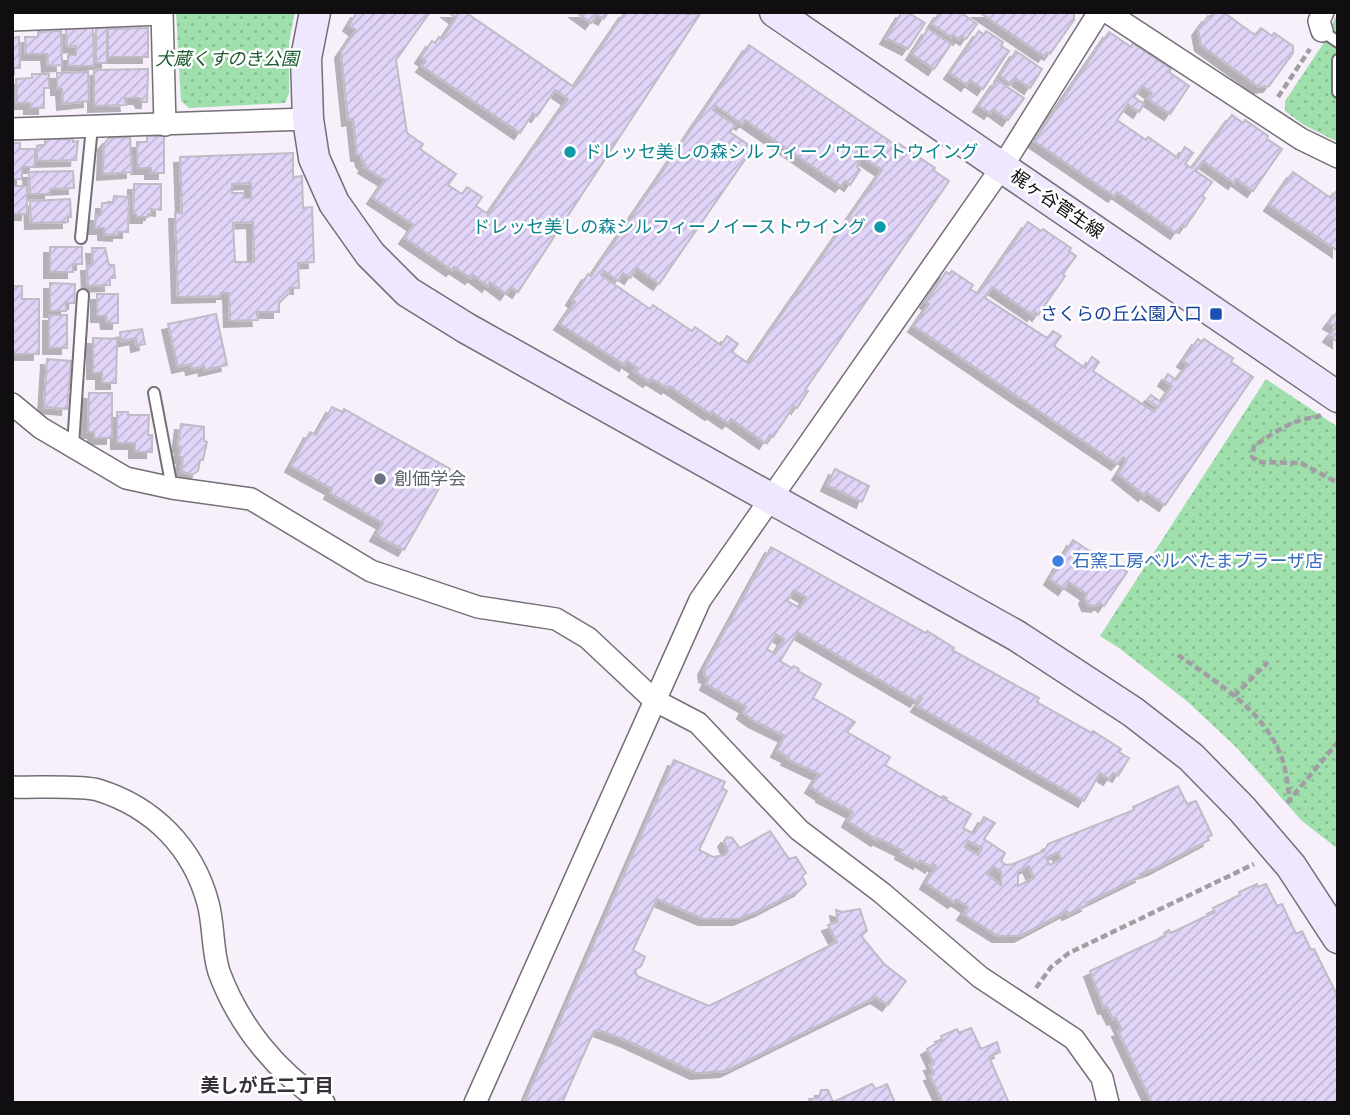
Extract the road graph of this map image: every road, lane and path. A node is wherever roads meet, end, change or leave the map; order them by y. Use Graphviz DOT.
graph roads {
  1 [pos="315,12"];
  2 [pos="775,12"];
  3 [pos="1099,12"];
  4 [pos="1107,12"];
  5 [pos="162,13"];
  6 [pos="12,20"];
  7 [pos="1328,28"];
  8 [pos="1338,60"];
  9 [pos="1338,92"];
  10 [pos="1265,116"];
  11 [pos="308,119"];
  12 [pos="165,125"];
  13 [pos="92,127"];
  14 [pos="12,130"];
  15 [pos="1338,158"];
  16 [pos="1002,167"];
  17 [pos="81,238"];
  18 [pos="83,295"];
  19 [pos="154,393"];
  20 [pos="12,404"];
  21 [pos="1331,405"];
  22 [pos="73,446"];
  23 [pos="1338,483"];
  24 [pos="172,488"];
  25 [pos="771,499"];
  26 [pos="1178,655"];
  27 [pos="1268,662"];
  28 [pos="1234,696"];
  29 [pos="654,700"];
  30 [pos="1338,742"];
  31 [pos="12,788"];
  32 [pos="1250,866"];
  33 [pos="1338,938"];
  34 [pos="1030,998"];
  35 [pos="324,1103"];
  36 [pos="475,1103"];
  37 [pos="1108,1103"];
  1 -- 11 [label="street"];
  2 -- 16 [label="street, 梶ヶ谷菅生線"];
  3 -- 16 [label="street"];
  4 -- 10 [label="street"];
  5 -- 6 [label="street"];
  5 -- 12 [label="street"];
  7 -- 10 [label="path"];
  8 -- 9 [label="lane"];
  10 -- 15 [label="street"];
  11 -- 12 [label="street"];
  11 -- 25 [label="street"];
  12 -- 13 [label="street"];
  13 -- 14 [label="street"];
  13 -- 17 [label="lane"];
  16 -- 21 [label="street, 梶ヶ谷菅生線"];
  16 -- 25 [label="street"];
  18 -- 22 [label="lane"];
  19 -- 24 [label="lane"];
  20 -- 22 [label="street"];
  21 -- 23 [label="path"];
  22 -- 24 [label="street"];
  24 -- 29 [label="street"];
  25 -- 29 [label="street"];
  25 -- 33 [label="street"];
  26 -- 28 [label="path"];
  27 -- 28 [label="path"];
  28 -- 30 [label="path"];
  29 -- 36 [label="street"];
  29 -- 37 [label="street"];
  31 -- 35 [label="street"];
  32 -- 34 [label="path"];
}
